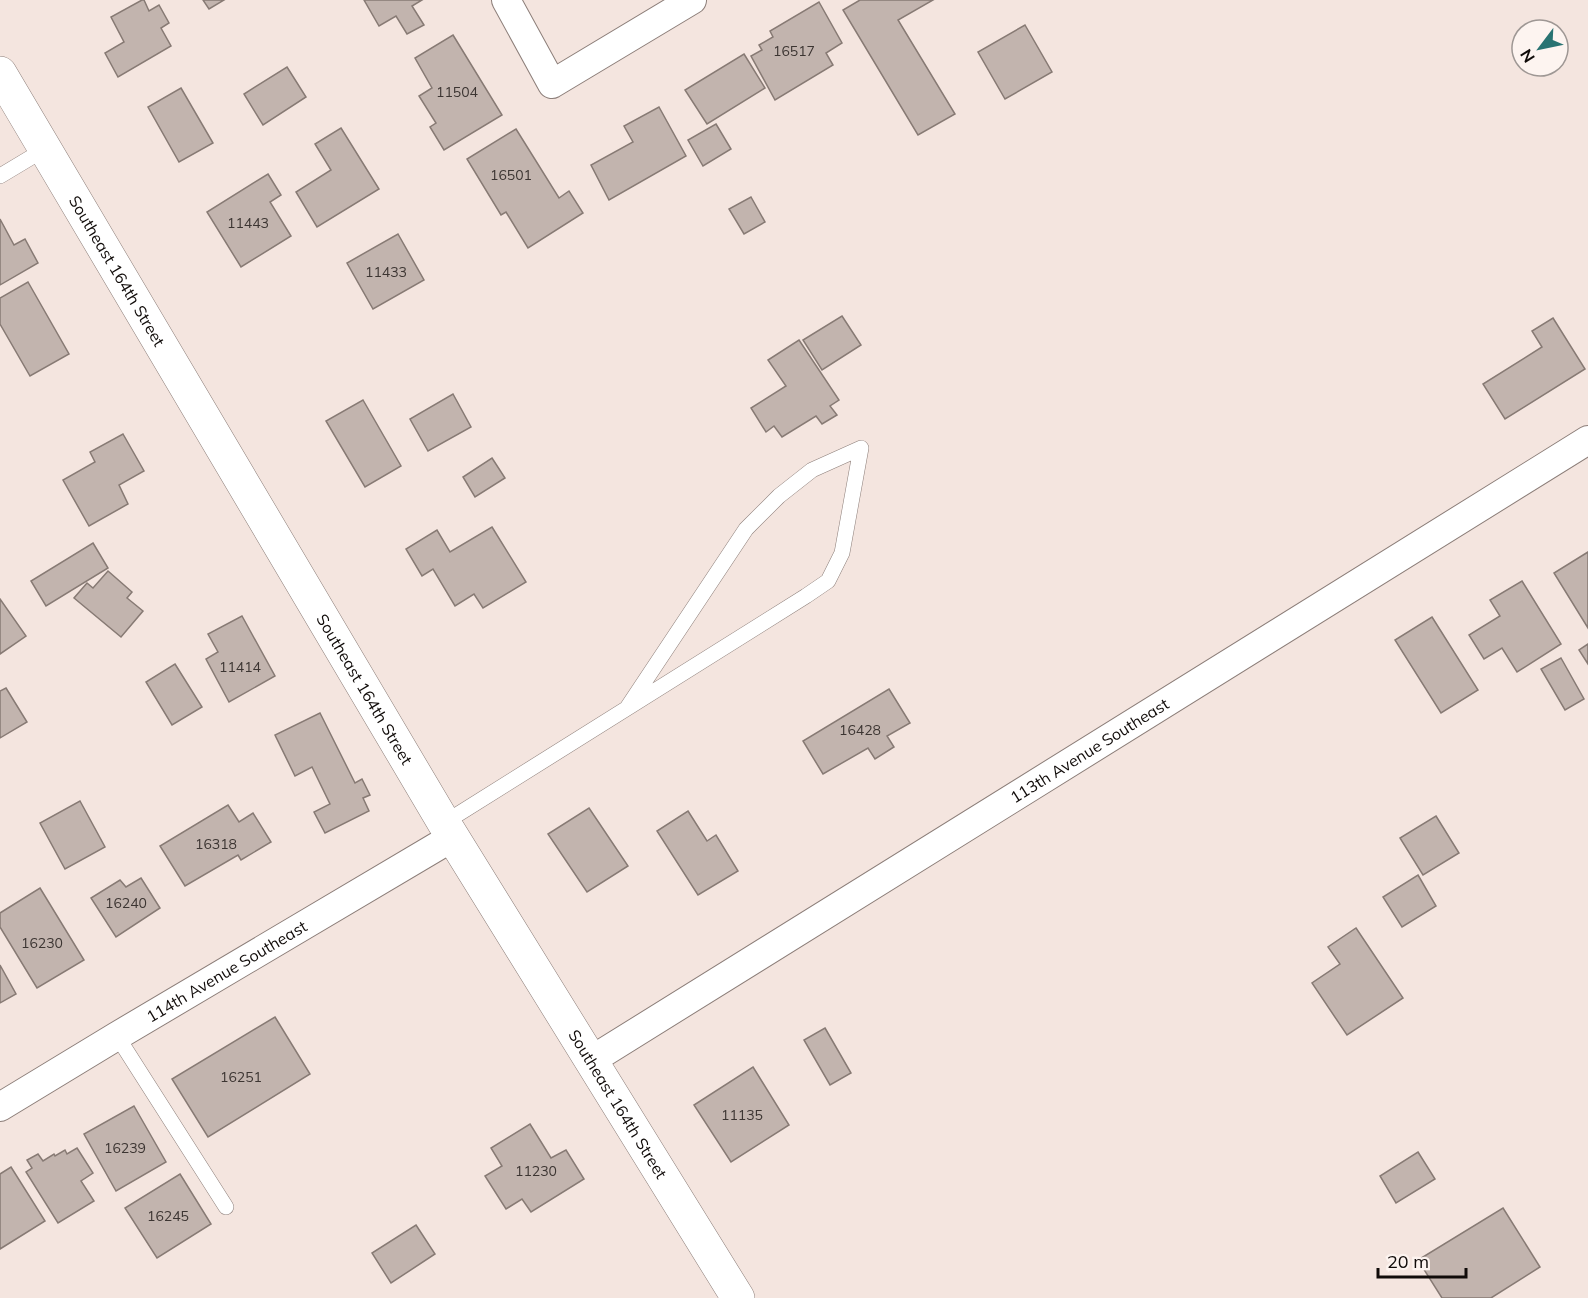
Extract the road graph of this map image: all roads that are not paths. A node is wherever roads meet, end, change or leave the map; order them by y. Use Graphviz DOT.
graph roads {
  1 [pos="507,0"];
  2 [pos="692,0"];
  3 [pos="0,73"];
  4 [pos="45,149"];
  5 [pos="0,176"];
  6 [pos="1588,440"];
  7 [pos="627,708"];
  8 [pos="448,830"];
  9 [pos="117,1036"];
  10 [pos="590,1061"];
  11 [pos="0,1107"];
  12 [pos="226,1207"];
  13 [pos="738,1298"];
  1 -- 2 [label="street"];
  3 -- 4 [label="street, Southeast 164th Street"];
  4 -- 5 [label="lane"];
  4 -- 8 [label="street, Southeast 164th Street"];
  6 -- 10 [label="street, 113th Avenue Southeast"];
  7 -- 7 [label="lane"];
  7 -- 8 [label="lane"];
  8 -- 9 [label="street, 114th Avenue Southeast"];
  8 -- 10 [label="street, Southeast 164th Street"];
  9 -- 11 [label="street, 114th Avenue Southeast"];
  9 -- 12 [label="lane"];
  10 -- 13 [label="street, Southeast 164th Street"];
}
